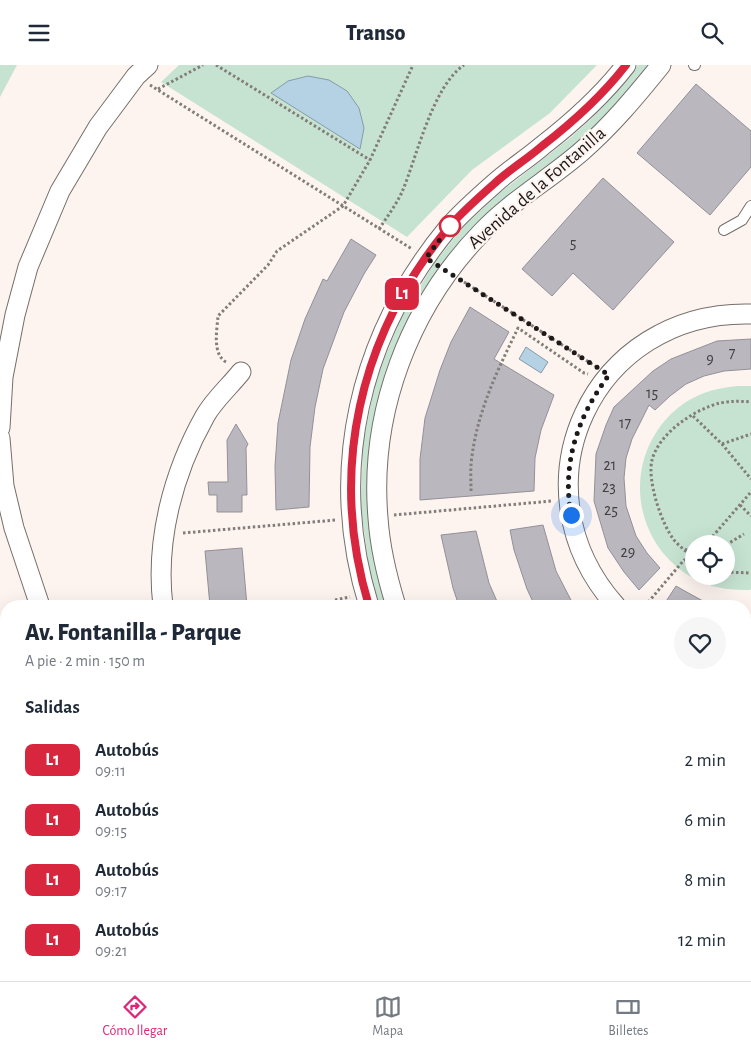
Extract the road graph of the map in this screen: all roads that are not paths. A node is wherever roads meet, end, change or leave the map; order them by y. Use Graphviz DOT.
graph roads {
  1 [pos="626,65"];
  2 [pos="661,65"];
  3 [pos="142,71"];
  4 [pos="751,206"];
  5 [pos="724,230"];
  6 [pos="751,314"];
  7 [pos="241,372"];
  8 [pos="0,428"];
  9 [pos="0,437"];
  10 [pos="38,600"];
  11 [pos="162,600"];
  12 [pos="367,600"];
  13 [pos="394,600"];
  14 [pos="611,600"];
  1 -- 12 [label="street, Avenida de la Fontanilla"];
  2 -- 13 [label="street, Avenida de la Fontanilla"];
  3 -- 8 [label="street"];
  4 -- 5 [label="lane"];
  6 -- 14 [label="street"];
  7 -- 11 [label="street"];
  9 -- 10 [label="street"];
}
